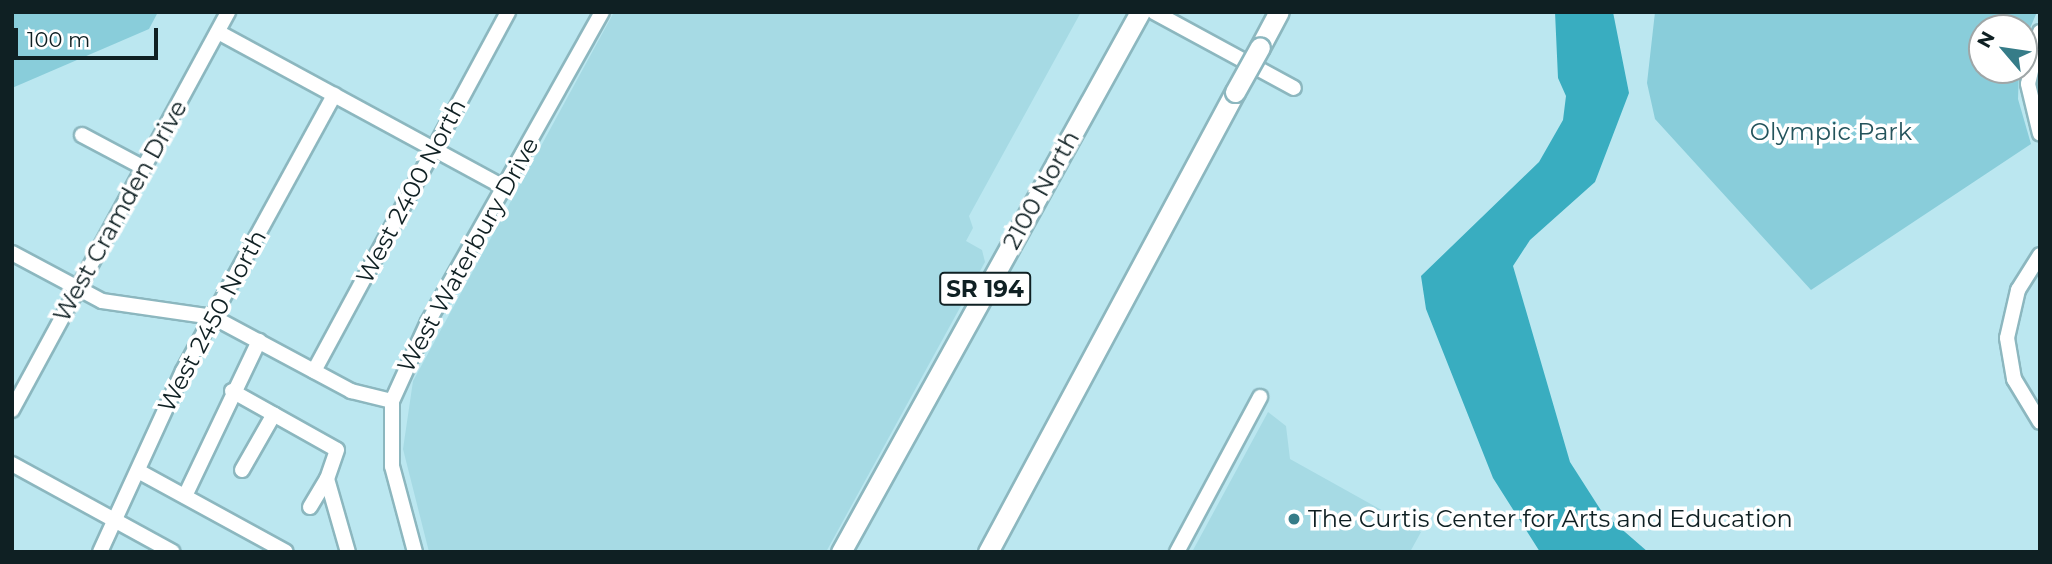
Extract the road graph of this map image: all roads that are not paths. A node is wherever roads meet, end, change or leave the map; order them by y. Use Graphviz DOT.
graph roads {
  1 [pos="229,12"];
  2 [pos="508,12"];
  3 [pos="602,12"];
  4 [pos="1154,12"];
  5 [pos="1279,12"];
  6 [pos="1136,20"];
  7 [pos="218,32"];
  8 [pos="2040,32"];
  9 [pos="1294,88"];
  10 [pos="334,95"];
  11 [pos="2040,134"];
  12 [pos="82,135"];
  13 [pos="434,150"];
  14 [pos="144,168"];
  15 [pos="505,188"];
  16 [pos="12,253"];
  17 [pos="2040,255"];
  18 [pos="78,289"];
  19 [pos="213,317"];
  20 [pos="259,341"];
  21 [pos="314,371"];
  22 [pos="232,391"];
  23 [pos="1260,397"];
  24 [pos="392,401"];
  25 [pos="12,410"];
  26 [pos="274,414"];
  27 [pos="2040,422"];
  28 [pos="12,464"];
  29 [pos="243,470"];
  30 [pos="139,472"];
  31 [pos="327,479"];
  32 [pos="185,496"];
  33 [pos="310,506"];
  34 [pos="117,521"];
  35 [pos="100,552"];
  36 [pos="173,552"];
  37 [pos="286,552"];
  38 [pos="348,552"];
  39 [pos="415,552"];
  40 [pos="841,552"];
  41 [pos="988,552"];
  42 [pos="1177,552"];
  1 -- 7 [label="street, West Cramden Drive"];
  2 -- 13 [label="street, West 2400 North"];
  3 -- 15 [label="street, West Waterbury Drive"];
  4 -- 9 [label="street"];
  5 -- 41 [label="highway, bridge"];
  6 -- 40 [label="highway, 2100 North / SR 194"];
  7 -- 10 [label="street"];
  7 -- 14 [label="street, West Cramden Drive"];
  8 -- 11 [label="street"];
  10 -- 13 [label="street"];
  10 -- 19 [label="street, West 2450 North"];
  12 -- 14 [label="street"];
  13 -- 15 [label="street"];
  13 -- 21 [label="street, West 2400 North"];
  14 -- 18 [label="street, West Cramden Drive"];
  15 -- 24 [label="street, West Waterbury Drive"];
  16 -- 18 [label="street"];
  17 -- 27 [label="street"];
  18 -- 19 [label="street"];
  18 -- 25 [label="street, West Cramden Drive"];
  19 -- 20 [label="street"];
  19 -- 30 [label="street, West 2450 North"];
  20 -- 21 [label="street"];
  20 -- 22 [label="street"];
  21 -- 24 [label="street"];
  22 -- 26 [label="street"];
  22 -- 32 [label="street"];
  23 -- 42 [label="street"];
  24 -- 39 [label="street, West Waterbury Drive"];
  26 -- 29 [label="street"];
  26 -- 31 [label="street"];
  28 -- 34 [label="street"];
  30 -- 32 [label="street"];
  30 -- 34 [label="street, West 2450 North"];
  31 -- 33 [label="street"];
  31 -- 38 [label="street"];
  32 -- 37 [label="street"];
  34 -- 35 [label="street, West 2450 North"];
  34 -- 36 [label="street"];
}
